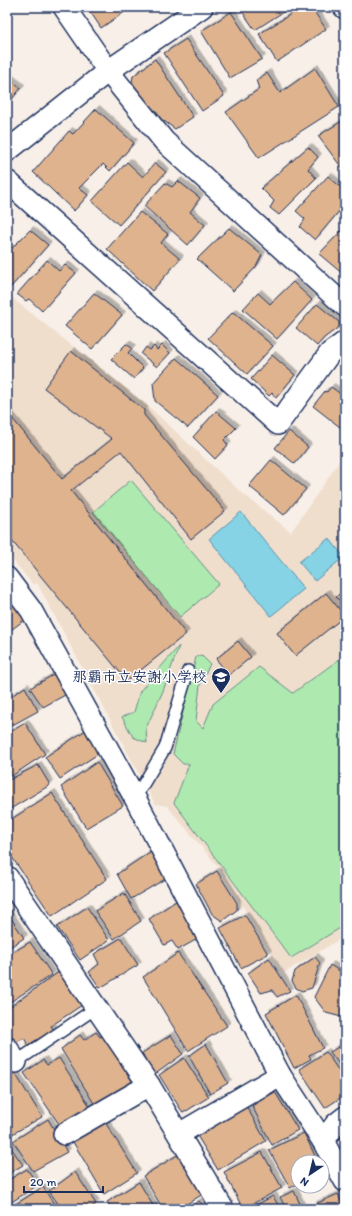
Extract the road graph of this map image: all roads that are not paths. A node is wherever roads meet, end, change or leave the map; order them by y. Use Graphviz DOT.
graph roads {
  1 [pos="64,7"];
  2 [pos="202,7"];
  3 [pos="108,71"];
  4 [pos="7,151"];
  5 [pos="7,181"];
  6 [pos="345,306"];
  7 [pos="345,342"];
  8 [pos="7,578"];
  9 [pos="188,671"];
  10 [pos="135,798"];
  11 [pos="7,877"];
  12 [pos="96,1008"];
  13 [pos="10,1059"];
  14 [pos="280,1075"];
  15 [pos="149,1085"];
  16 [pos="345,1117"];
  17 [pos="64,1134"];
  18 [pos="179,1134"];
  19 [pos="323,1141"];
  20 [pos="345,1181"];
  21 [pos="223,1209"];
  1 -- 3 [label="street"];
  2 -- 3 [label="street"];
  3 -- 4 [label="street"];
  3 -- 6 [label="street"];
  5 -- 7 [label="street"];
  8 -- 10 [label="street"];
  9 -- 10 [label="lane"];
  10 -- 14 [label="street"];
  11 -- 12 [label="street"];
  12 -- 13 [label="lane"];
  12 -- 15 [label="street"];
  14 -- 18 [label="street"];
  14 -- 19 [label="street"];
  15 -- 17 [label="street"];
  15 -- 18 [label="street"];
  16 -- 19 [label="street"];
  18 -- 21 [label="street"];
  19 -- 20 [label="street"];
}
